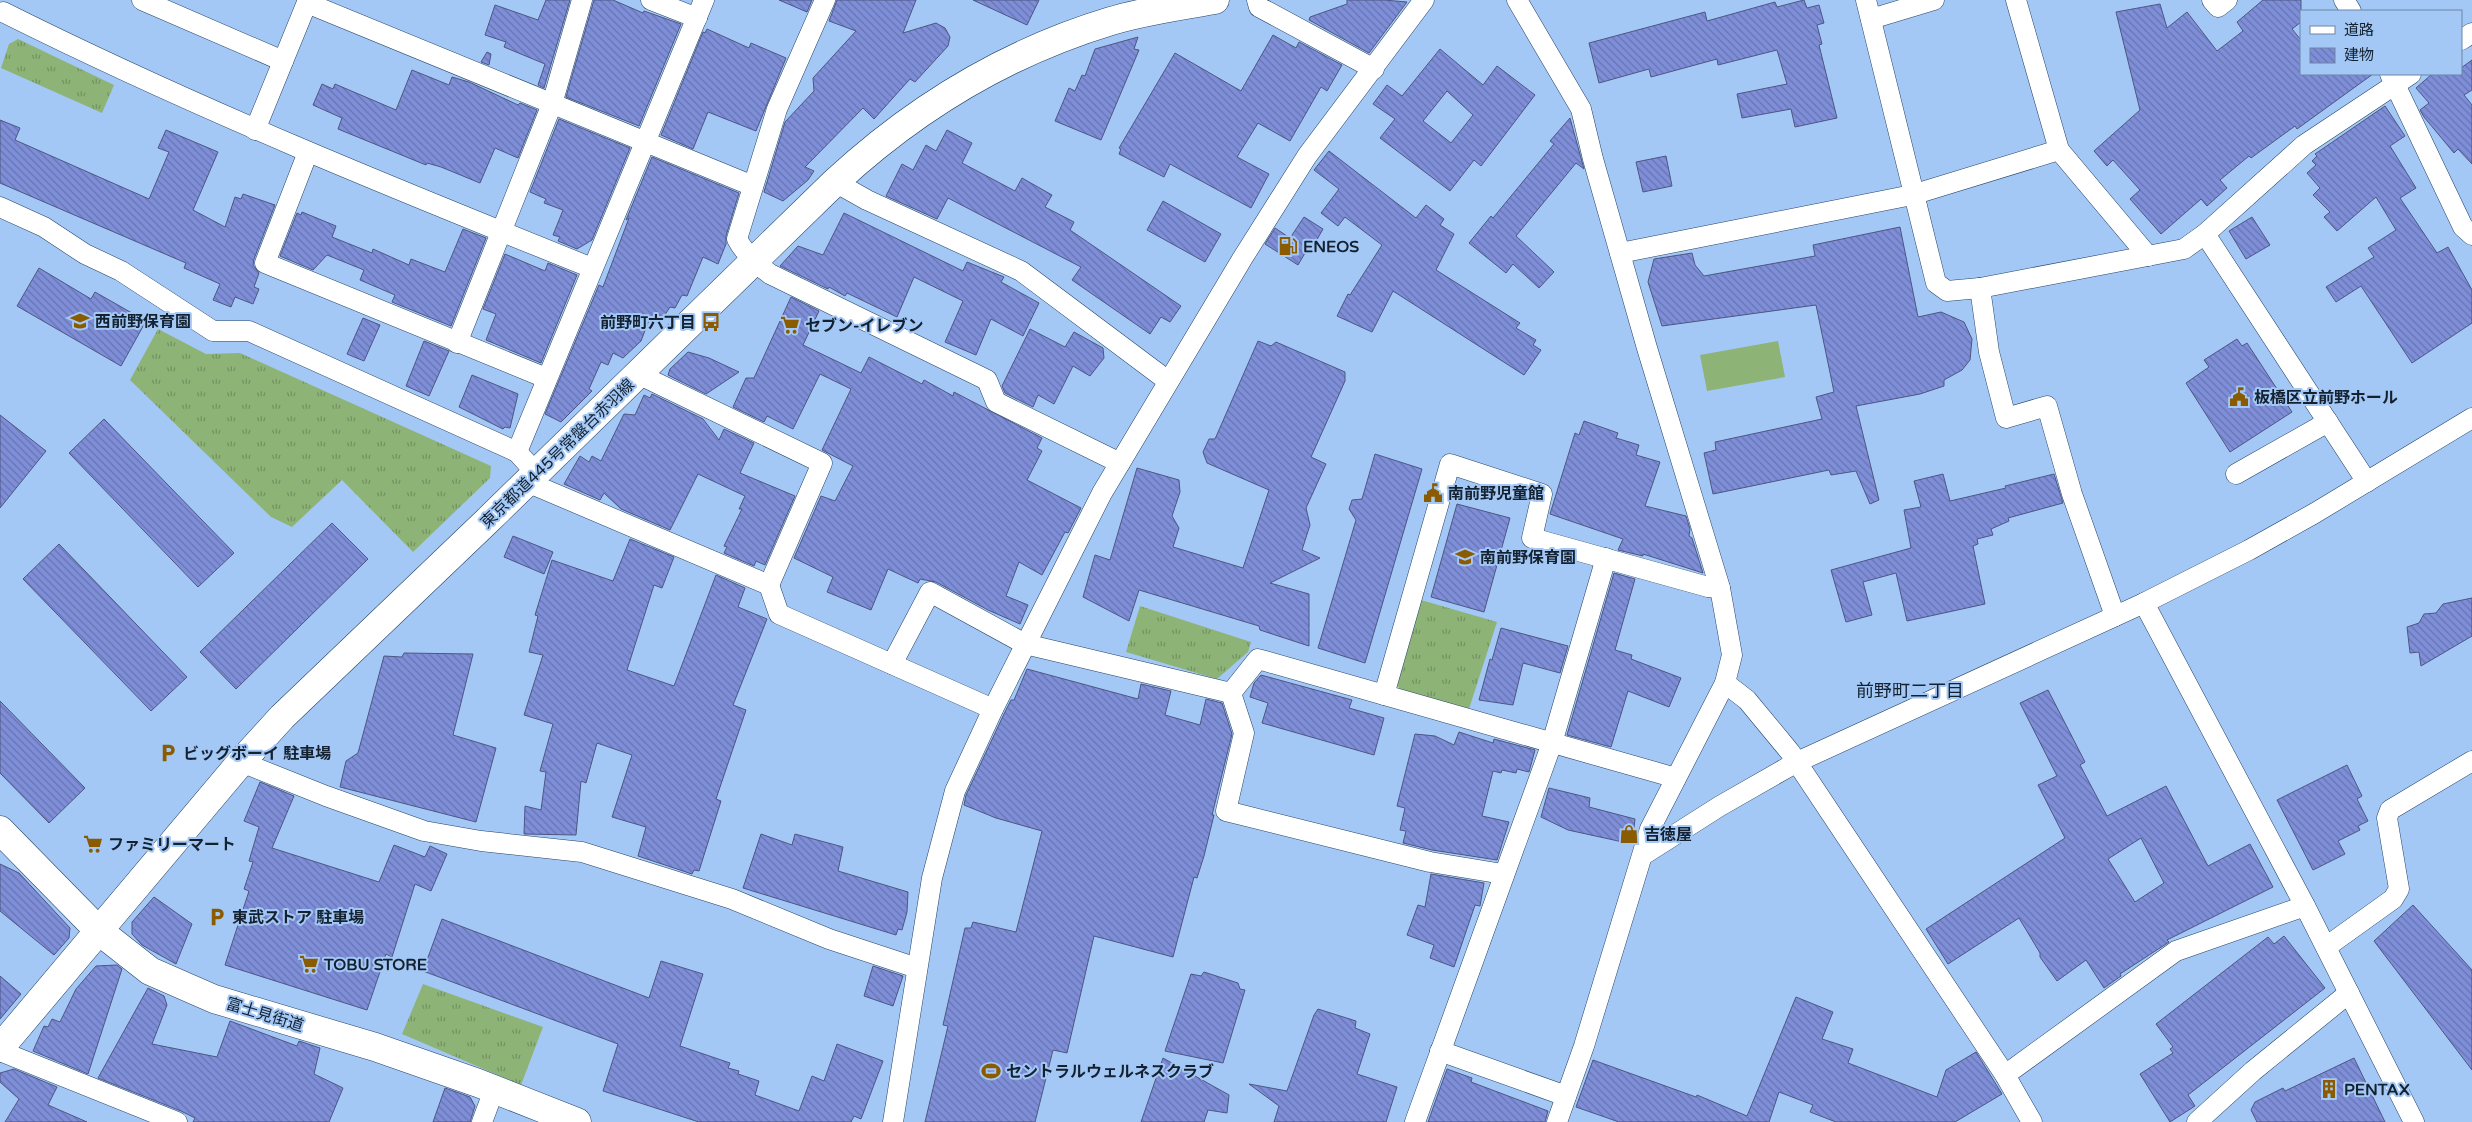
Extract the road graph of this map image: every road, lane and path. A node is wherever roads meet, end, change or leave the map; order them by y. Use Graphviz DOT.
graph roads {
  1 [pos="142,0"];
  2 [pos="582,0"];
  3 [pos="651,0"];
  4 [pos="825,0"];
  5 [pos="1215,0"];
  6 [pos="1257,0"];
  7 [pos="1424,0"];
  8 [pos="1518,0"];
  9 [pos="1866,0"];
  10 [pos="1934,0"];
  11 [pos="2016,0"];
  12 [pos="2212,0"];
  13 [pos="2227,0"];
  14 [pos="308,2"];
  15 [pos="700,9"];
  16 [pos="2,12"];
  17 [pos="1871,19"];
  18 [pos="283,61"];
  19 [pos="1374,69"];
  20 [pos="2399,77"];
  21 [pos="552,104"];
  22 [pos="255,130"];
  23 [pos="645,142"];
  24 [pos="2059,150"];
  25 [pos="308,152"];
  26 [pos="834,182"];
  27 [pos="753,186"];
  28 [pos="1912,195"];
  29 [pos="0,207"];
  30 [pos="502,232"];
  31 [pos="2205,234"];
  32 [pos="2472,235"];
  33 [pos="1620,253"];
  34 [pos="2148,256"];
  35 [pos="753,262"];
  36 [pos="592,268"];
  37 [pos="1980,288"];
  38 [pos="457,343"];
  39 [pos="638,374"];
  40 [pos="546,378"];
  41 [pos="1168,381"];
  42 [pos="2472,418"];
  43 [pos="2328,422"];
  44 [pos="517,452"];
  45 [pos="1120,463"];
  46 [pos="2236,474"];
  47 [pos="531,477"];
  48 [pos="2367,482"];
  49 [pos="1606,558"];
  50 [pos="769,585"];
  51 [pos="1720,588"];
  52 [pos="2144,604"];
  53 [pos="2115,616"];
  54 [pos="1025,644"];
  55 [pos="892,664"];
  56 [pos="1725,683"];
  57 [pos="1231,693"];
  58 [pos="1384,695"];
  59 [pos="993,709"];
  60 [pos="1552,743"];
  61 [pos="2472,761"];
  62 [pos="241,762"];
  63 [pos="1797,762"];
  64 [pos="1676,778"];
  65 [pos="0,830"];
  66 [pos="1643,855"];
  67 [pos="1503,874"];
  68 [pos="2305,906"];
  69 [pos="99,931"];
  70 [pos="2326,948"];
  71 [pos="917,968"];
  72 [pos="2349,993"];
  73 [pos="0,1050"];
  74 [pos="1440,1051"];
  75 [pos="2005,1075"];
  76 [pos="494,1090"];
  77 [pos="1566,1096"];
  78 [pos="173,1121"];
  79 [pos="482,1122"];
  80 [pos="577,1122"];
  81 [pos="893,1122"];
  82 [pos="1415,1122"];
  83 [pos="1557,1122"];
  84 [pos="2032,1122"];
  85 [pos="2197,1122"];
  86 [pos="2414,1122"];
  1 -- 18 [label="street"];
  2 -- 21 [label="street"];
  3 -- 15 [label="street"];
  4 -- 27 [label="street"];
  5 -- 26 [label="main road, 東京都道445号常盤台赤羽線"];
  6 -- 19 [label="street"];
  7 -- 19 [label="street"];
  8 -- 33 [label="street"];
  9 -- 17 [label="street"];
  10 -- 17 [label="street"];
  11 -- 24 [label="street"];
  12 -- 13 [label="street"];
  14 -- 18 [label="street"];
  14 -- 21 [label="street"];
  15 -- 23 [label="street"];
  16 -- 22 [label="street"];
  17 -- 28 [label="street"];
  18 -- 22 [label="street"];
  19 -- 41 [label="street"];
  20 -- 31 [label="street"];
  20 -- 32 [label="street"];
  21 -- 23 [label="street"];
  21 -- 30 [label="street"];
  22 -- 25 [label="street"];
  23 -- 27 [label="street"];
  23 -- 36 [label="street"];
  24 -- 28 [label="street"];
  24 -- 34 [label="street"];
  25 -- 30 [label="street"];
  25 -- 38 [label="street"];
  26 -- 35 [label="main road, 東京都道445号常盤台赤羽線"];
  26 -- 41 [label="street"];
  27 -- 35 [label="street"];
  28 -- 33 [label="street"];
  28 -- 37 [label="street"];
  29 -- 44 [label="street"];
  30 -- 36 [label="street"];
  30 -- 38 [label="street"];
  31 -- 34 [label="street"];
  31 -- 43 [label="street"];
  33 -- 51 [label="street"];
  34 -- 37 [label="street"];
  35 -- 39 [label="main road, 東京都道445号常盤台赤羽線"];
  35 -- 45 [label="street"];
  36 -- 40 [label="street"];
  37 -- 53 [label="street"];
  38 -- 40 [label="street"];
  39 -- 47 [label="main road, 東京都道445号常盤台赤羽線"];
  39 -- 50 [label="street"];
  40 -- 44 [label="street"];
  41 -- 45 [label="street"];
  42 -- 48 [label="street"];
  43 -- 46 [label="street"];
  43 -- 48 [label="street"];
  44 -- 47 [label="street"];
  45 -- 54 [label="street"];
  47 -- 50 [label="street"];
  47 -- 62 [label="main road, 東京都道445号常盤台赤羽線"];
  48 -- 52 [label="street"];
  49 -- 51 [label="street"];
  49 -- 58 [label="street"];
  49 -- 60 [label="street"];
  50 -- 55 [label="street"];
  51 -- 56 [label="street"];
  52 -- 53 [label="street"];
  52 -- 68 [label="street"];
  53 -- 63 [label="street"];
  54 -- 55 [label="street"];
  54 -- 57 [label="street"];
  54 -- 59 [label="street"];
  55 -- 59 [label="street"];
  56 -- 63 [label="street"];
  56 -- 64 [label="street"];
  57 -- 58 [label="street"];
  57 -- 67 [label="street"];
  58 -- 60 [label="street"];
  59 -- 71 [label="street"];
  60 -- 64 [label="street"];
  60 -- 67 [label="street"];
  61 -- 70 [label="street"];
  62 -- 69 [label="main road, 東京都道445号常盤台赤羽線"];
  62 -- 71 [label="street"];
  63 -- 66 [label="street"];
  63 -- 75 [label="street"];
  64 -- 66 [label="street"];
  65 -- 69 [label="main road, 富士見街道"];
  66 -- 77 [label="street"];
  67 -- 74 [label="street"];
  68 -- 70 [label="street"];
  68 -- 75 [label="street"];
  69 -- 73 [label="main road, 東京都道445号常盤台赤羽線"];
  69 -- 76 [label="main road, 富士見街道"];
  70 -- 72 [label="street"];
  71 -- 81 [label="street"];
  72 -- 85 [label="street"];
  72 -- 86 [label="street"];
  73 -- 78 [label="street"];
  74 -- 77 [label="street"];
  74 -- 82 [label="street"];
  75 -- 84 [label="street"];
  76 -- 79 [label="street"];
  76 -- 80 [label="main road, 富士見街道"];
  77 -- 83 [label="street"];
}
